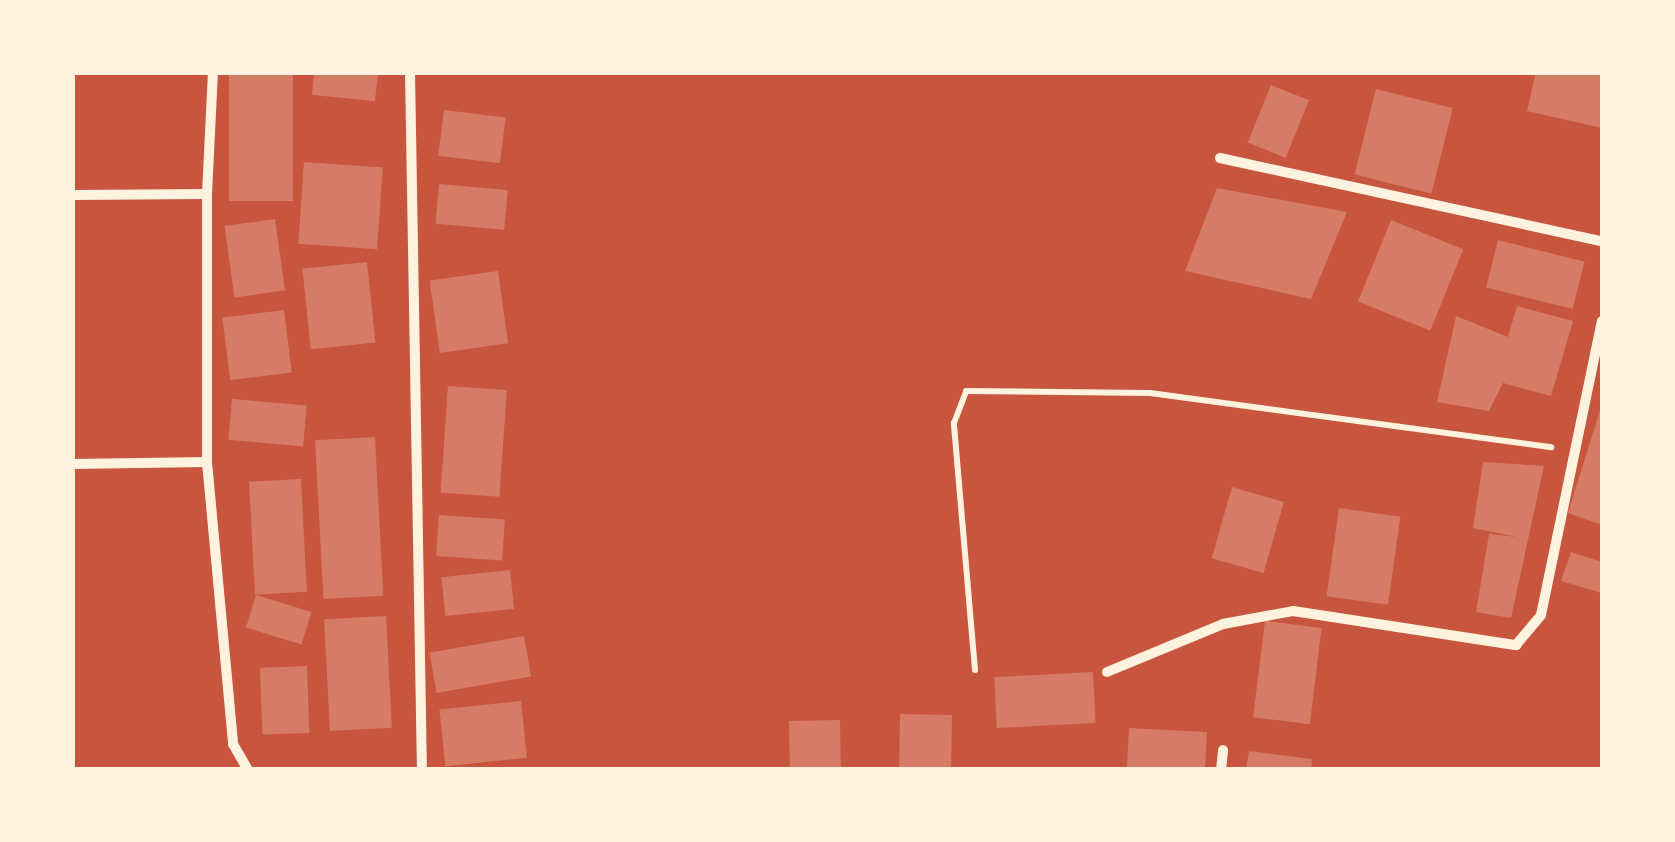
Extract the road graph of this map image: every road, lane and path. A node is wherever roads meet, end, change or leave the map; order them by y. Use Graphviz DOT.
graph roads {
  1 [pos="213,72"];
  2 [pos="410,72"];
  3 [pos="1220,158"];
  4 [pos="208,194"];
  5 [pos="72,195"];
  6 [pos="1602,241"];
  7 [pos="1602,321"];
  8 [pos="1572,450"];
  9 [pos="207,462"];
  10 [pos="72,464"];
  11 [pos="975,670"];
  12 [pos="1108,672"];
  13 [pos="1223,750"];
  14 [pos="248,770"];
  15 [pos="422,770"];
  16 [pos="1221,770"];
  1 -- 4 [label="street"];
  2 -- 15 [label="street"];
  3 -- 6 [label="street"];
  4 -- 5 [label="street"];
  4 -- 9 [label="street"];
  7 -- 8 [label="street"];
  8 -- 11 [label="path"];
  8 -- 12 [label="street"];
  9 -- 10 [label="street"];
  9 -- 14 [label="street"];
  13 -- 16 [label="street"];
}
